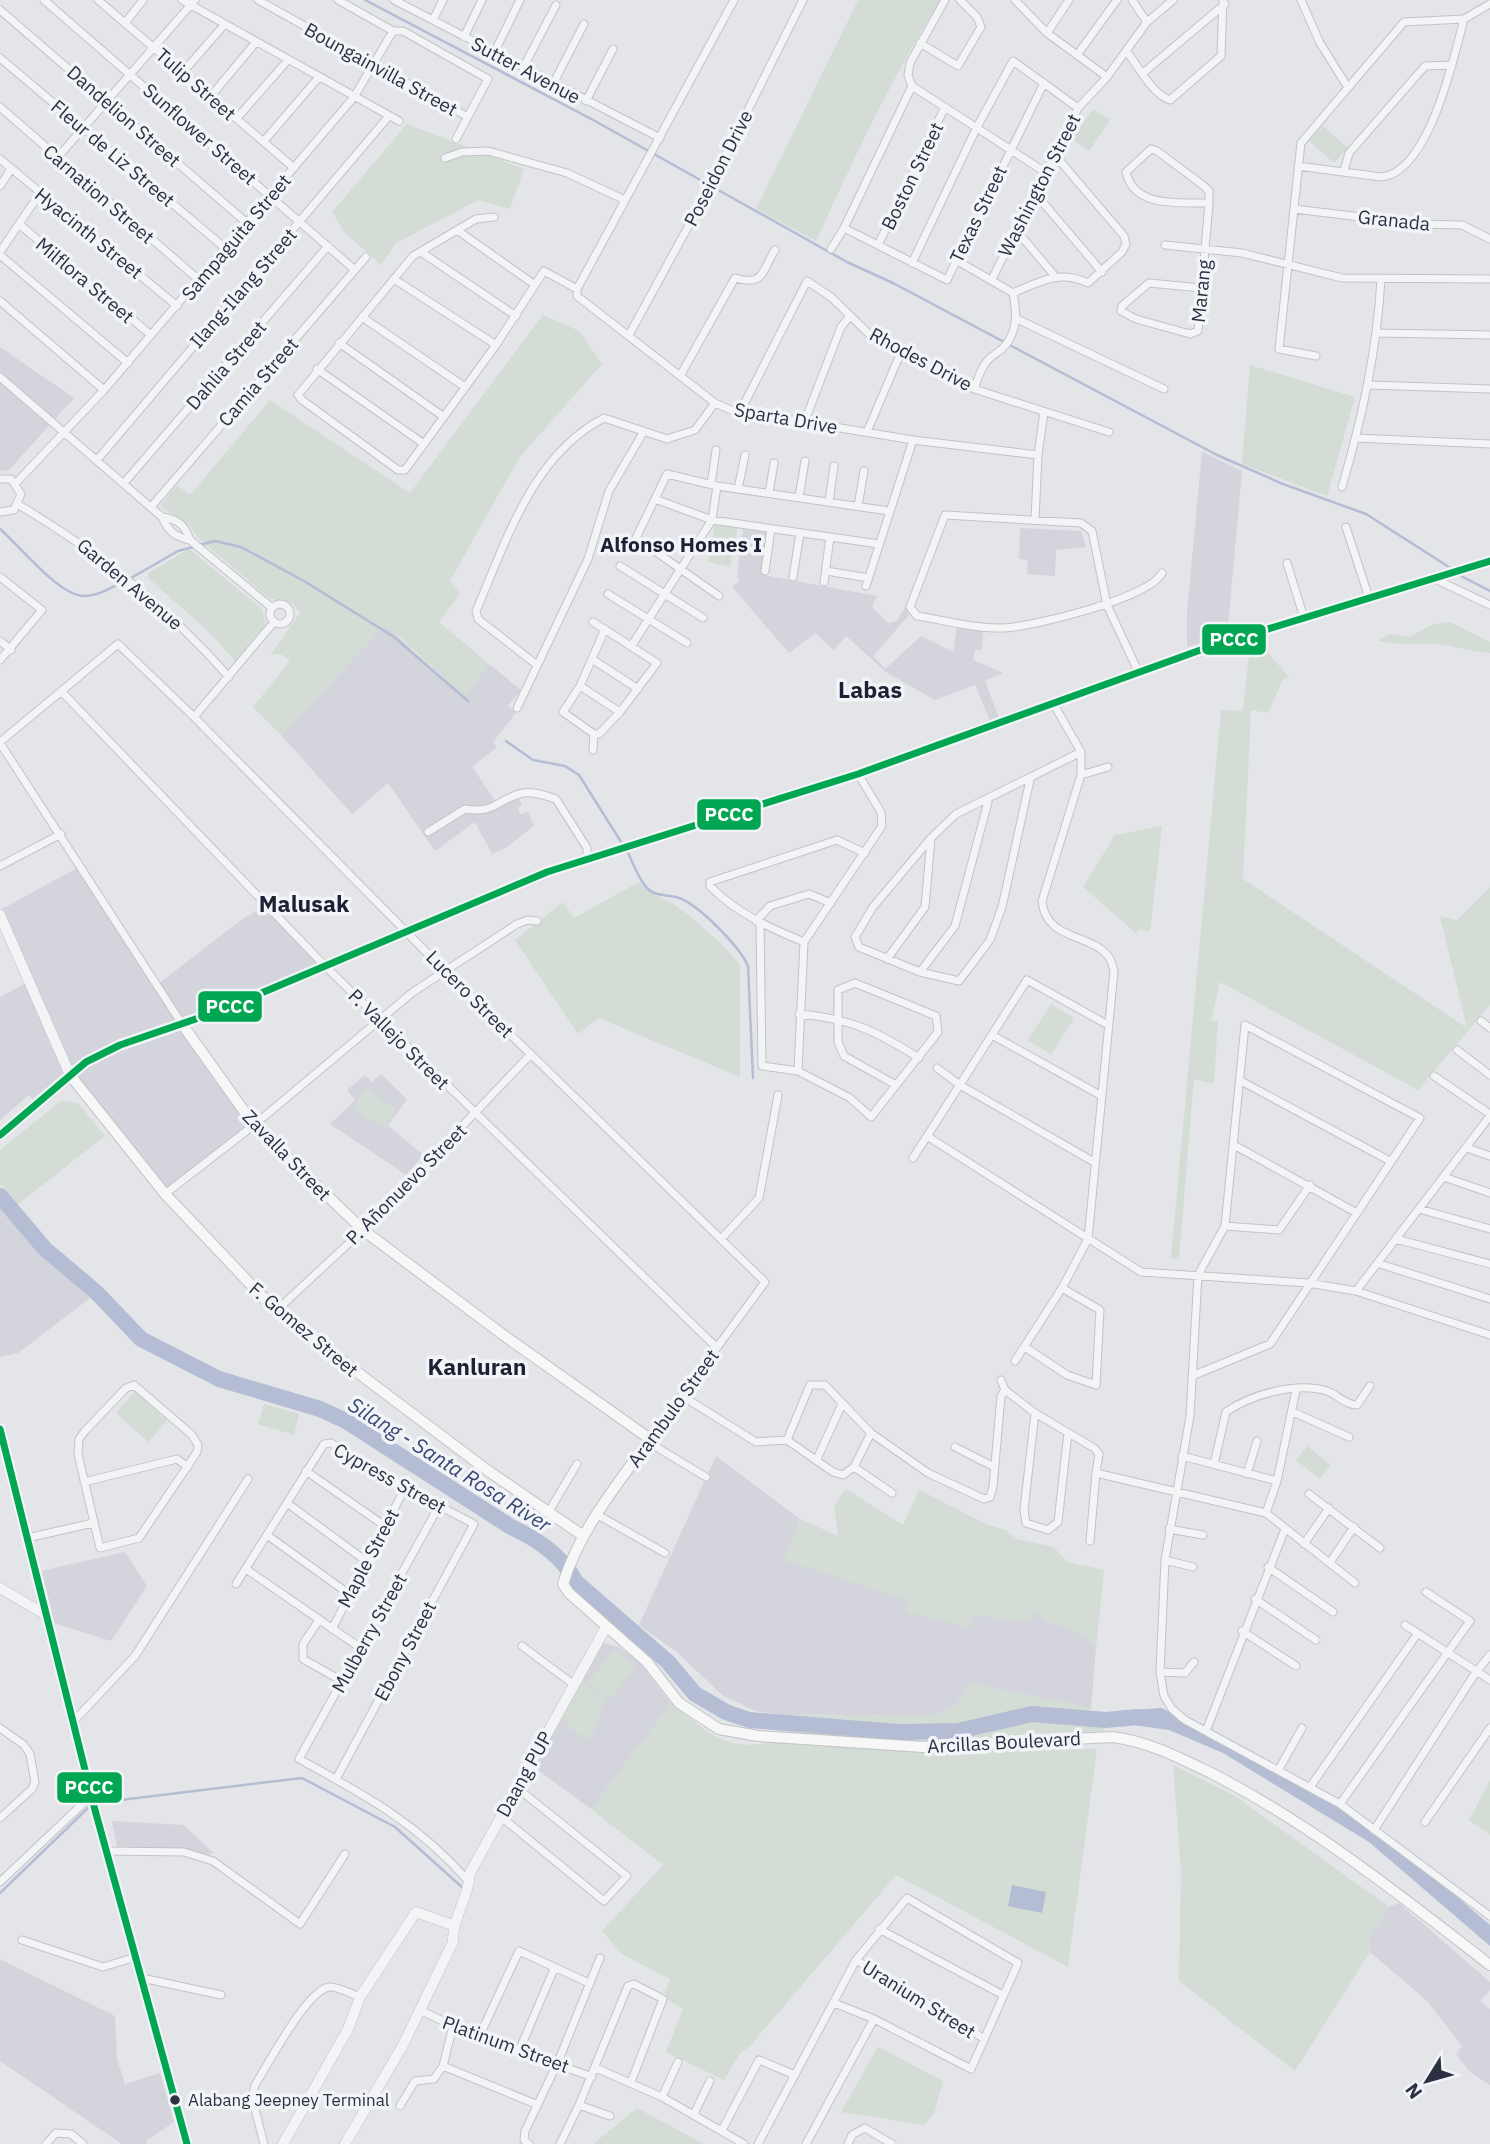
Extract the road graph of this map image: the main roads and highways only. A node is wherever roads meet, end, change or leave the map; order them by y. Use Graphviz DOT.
graph roads {
  1 [pos="1490,561"];
  2 [pos="181,1024"];
  3 [pos="70,1075"];
  4 [pos="0,1135"];
  5 [pos="0,1429"];
  6 [pos="649,1440"];
  7 [pos="582,1535"];
  8 [pos="1490,1965"];
  9 [pos="187,2144"];
  1 -- 2 [label="main road"];
  2 -- 3 [label="main road"];
  2 -- 6 [label="main road, Zavalla Street"];
  3 -- 4 [label="main road"];
  3 -- 7 [label="main road, F. Gomez Street"];
  5 -- 9 [label="main road"];
  6 -- 7 [label="main road, Arambulo Street"];
  7 -- 8 [label="main road, Arcillas Boulevard"];
}
